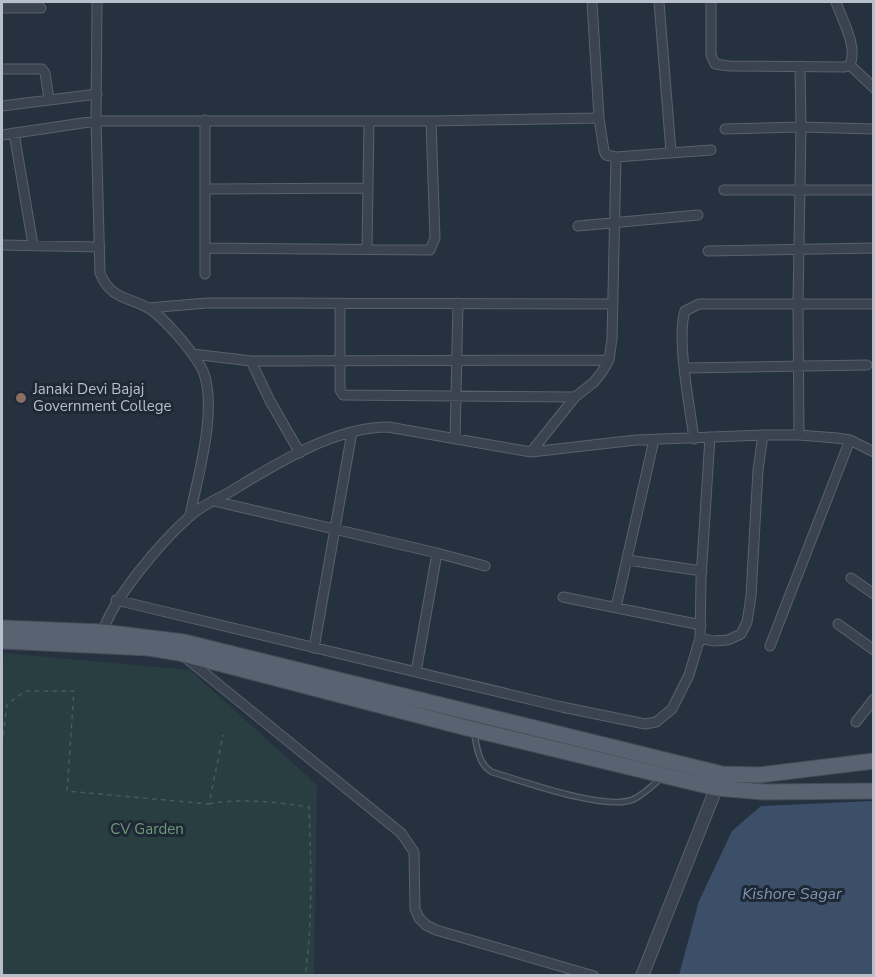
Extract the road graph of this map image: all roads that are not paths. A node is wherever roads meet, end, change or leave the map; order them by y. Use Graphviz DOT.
graph roads {
  1 [pos="97,2"];
  2 [pos="592,2"];
  3 [pos="659,2"];
  4 [pos="711,2"];
  5 [pos="836,2"];
  6 [pos="4,6"];
  7 [pos="41,9"];
  8 [pos="850,65"];
  9 [pos="800,66"];
  10 [pos="2,69"];
  11 [pos="873,88"];
  12 [pos="97,94"];
  13 [pos="49,99"];
  14 [pos="2,106"];
  15 [pos="599,118"];
  16 [pos="96,120"];
  17 [pos="205,120"];
  18 [pos="369,121"];
  19 [pos="431,121"];
  20 [pos="801,127"];
  21 [pos="725,129"];
  22 [pos="873,129"];
  23 [pos="14,133"];
  24 [pos="2,135"];
  25 [pos="711,150"];
  26 [pos="671,152"];
  27 [pos="616,157"];
  28 [pos="205,189"];
  29 [pos="368,189"];
  30 [pos="799,189"];
  31 [pos="724,190"];
  32 [pos="873,190"];
  33 [pos="698,215"];
  34 [pos="614,221"];
  35 [pos="578,226"];
  36 [pos="2,245"];
  37 [pos="33,245"];
  38 [pos="100,247"];
  39 [pos="205,248"];
  40 [pos="873,248"];
  41 [pos="367,249"];
  42 [pos="799,250"];
  43 [pos="708,251"];
  44 [pos="205,274"];
  45 [pos="340,303"];
  46 [pos="458,303"];
  47 [pos="614,304"];
  48 [pos="873,304"];
  49 [pos="798,305"];
  50 [pos="148,308"];
  51 [pos="193,354"];
  52 [pos="456,360"];
  53 [pos="609,360"];
  54 [pos="251,361"];
  55 [pos="340,362"];
  56 [pos="867,365"];
  57 [pos="799,366"];
  58 [pos="685,368"];
  59 [pos="456,395"];
  60 [pos="574,397"];
  61 [pos="352,432"];
  62 [pos="763,435"];
  63 [pos="799,435"];
  64 [pos="710,437"];
  65 [pos="455,439"];
  66 [pos="694,439"];
  67 [pos="654,440"];
  68 [pos="850,440"];
  69 [pos="531,452"];
  70 [pos="873,452"];
  71 [pos="300,453"];
  72 [pos="214,501"];
  73 [pos="190,515"];
  74 [pos="336,530"];
  75 [pos="437,553"];
  76 [pos="627,560"];
  77 [pos="485,566"];
  78 [pos="702,571"];
  79 [pos="851,578"];
  80 [pos="873,594"];
  81 [pos="563,597"];
  82 [pos="117,600"];
  83 [pos="616,607"];
  84 [pos="838,624"];
  85 [pos="700,625"];
  86 [pos="2,628"];
  87 [pos="700,638"];
  88 [pos="101,639"];
  89 [pos="2,641"];
  90 [pos="770,646"];
  91 [pos="314,648"];
  92 [pos="873,650"];
  93 [pos="180,653"];
  94 [pos="416,672"];
  95 [pos="873,699"];
  96 [pos="856,722"];
  97 [pos="474,730"];
  98 [pos="873,761"];
  99 [pos="664,775"];
  100 [pos="719,781"];
  101 [pos="873,791"];
  102 [pos="594,975"];
  103 [pos="642,975"];
  1 -- 12 [label="street"];
  2 -- 15 [label="street"];
  3 -- 26 [label="street"];
  4 -- 9 [label="street"];
  5 -- 8 [label="street"];
  6 -- 7 [label="street"];
  8 -- 9 [label="street"];
  8 -- 11 [label="street"];
  9 -- 20 [label="street"];
  10 -- 13 [label="street"];
  12 -- 13 [label="street"];
  12 -- 16 [label="street"];
  13 -- 14 [label="street"];
  15 -- 19 [label="street"];
  15 -- 27 [label="street"];
  16 -- 17 [label="street"];
  16 -- 23 [label="street"];
  16 -- 38 [label="street"];
  17 -- 18 [label="street"];
  17 -- 28 [label="street"];
  18 -- 19 [label="street"];
  18 -- 29 [label="street"];
  19 -- 41 [label="street"];
  20 -- 21 [label="street"];
  20 -- 22 [label="street"];
  20 -- 30 [label="street"];
  23 -- 24 [label="street"];
  23 -- 37 [label="street"];
  25 -- 26 [label="street"];
  26 -- 27 [label="street"];
  27 -- 34 [label="street"];
  28 -- 29 [label="street"];
  28 -- 39 [label="street"];
  29 -- 41 [label="street"];
  30 -- 31 [label="street"];
  30 -- 32 [label="street"];
  30 -- 42 [label="street"];
  33 -- 34 [label="street"];
  34 -- 35 [label="street"];
  34 -- 47 [label="street"];
  36 -- 37 [label="street"];
  37 -- 38 [label="street"];
  38 -- 50 [label="street"];
  39 -- 41 [label="street"];
  39 -- 44 [label="street"];
  40 -- 42 [label="street"];
  42 -- 43 [label="street"];
  42 -- 49 [label="street"];
  45 -- 46 [label="street"];
  45 -- 50 [label="street"];
  45 -- 55 [label="street"];
  46 -- 47 [label="street"];
  46 -- 52 [label="street"];
  47 -- 53 [label="street"];
  48 -- 49 [label="street"];
  49 -- 57 [label="street"];
  49 -- 58 [label="street"];
  50 -- 51 [label="street"];
  51 -- 54 [label="street"];
  51 -- 73 [label="street"];
  52 -- 53 [label="street"];
  52 -- 55 [label="street"];
  52 -- 59 [label="street"];
  53 -- 60 [label="street"];
  54 -- 55 [label="street"];
  54 -- 71 [label="street"];
  55 -- 59 [label="street"];
  56 -- 57 [label="street"];
  57 -- 58 [label="street"];
  57 -- 63 [label="street"];
  58 -- 66 [label="street"];
  59 -- 60 [label="street"];
  59 -- 65 [label="street"];
  60 -- 69 [label="street"];
  61 -- 65 [label="street"];
  61 -- 71 [label="street"];
  61 -- 74 [label="street"];
  62 -- 63 [label="street"];
  62 -- 64 [label="street"];
  62 -- 87 [label="street"];
  63 -- 68 [label="street"];
  64 -- 66 [label="street"];
  64 -- 78 [label="street"];
  65 -- 69 [label="street"];
  66 -- 67 [label="street"];
  67 -- 69 [label="street"];
  67 -- 76 [label="street"];
  68 -- 70 [label="street"];
  68 -- 90 [label="street"];
  71 -- 72 [label="street"];
  72 -- 73 [label="street"];
  72 -- 74 [label="street"];
  73 -- 82 [label="street"];
  74 -- 75 [label="street"];
  74 -- 91 [label="street"];
  75 -- 77 [label="street"];
  75 -- 94 [label="street"];
  76 -- 78 [label="street"];
  76 -- 83 [label="street"];
  78 -- 85 [label="street"];
  79 -- 80 [label="street"];
  81 -- 83 [label="street"];
  82 -- 88 [label="street"];
  82 -- 91 [label="street"];
  83 -- 85 [label="street"];
  84 -- 92 [label="street"];
  85 -- 87 [label="street"];
  86 -- 88 [label="main road"];
  87 -- 94 [label="street"];
  88 -- 89 [label="main road"];
  88 -- 93 [label="main road"];
  88 -- 100 [label="main road"];
  91 -- 94 [label="street"];
  93 -- 97 [label="main road"];
  93 -- 102 [label="street"];
  95 -- 96 [label="street"];
  97 -- 99 [label="main road"];
  97 -- 99 [label="lane"];
  98 -- 100 [label="main road"];
  99 -- 100 [label="main road"];
  100 -- 101 [label="main road"];
  100 -- 103 [label="street"];
}
